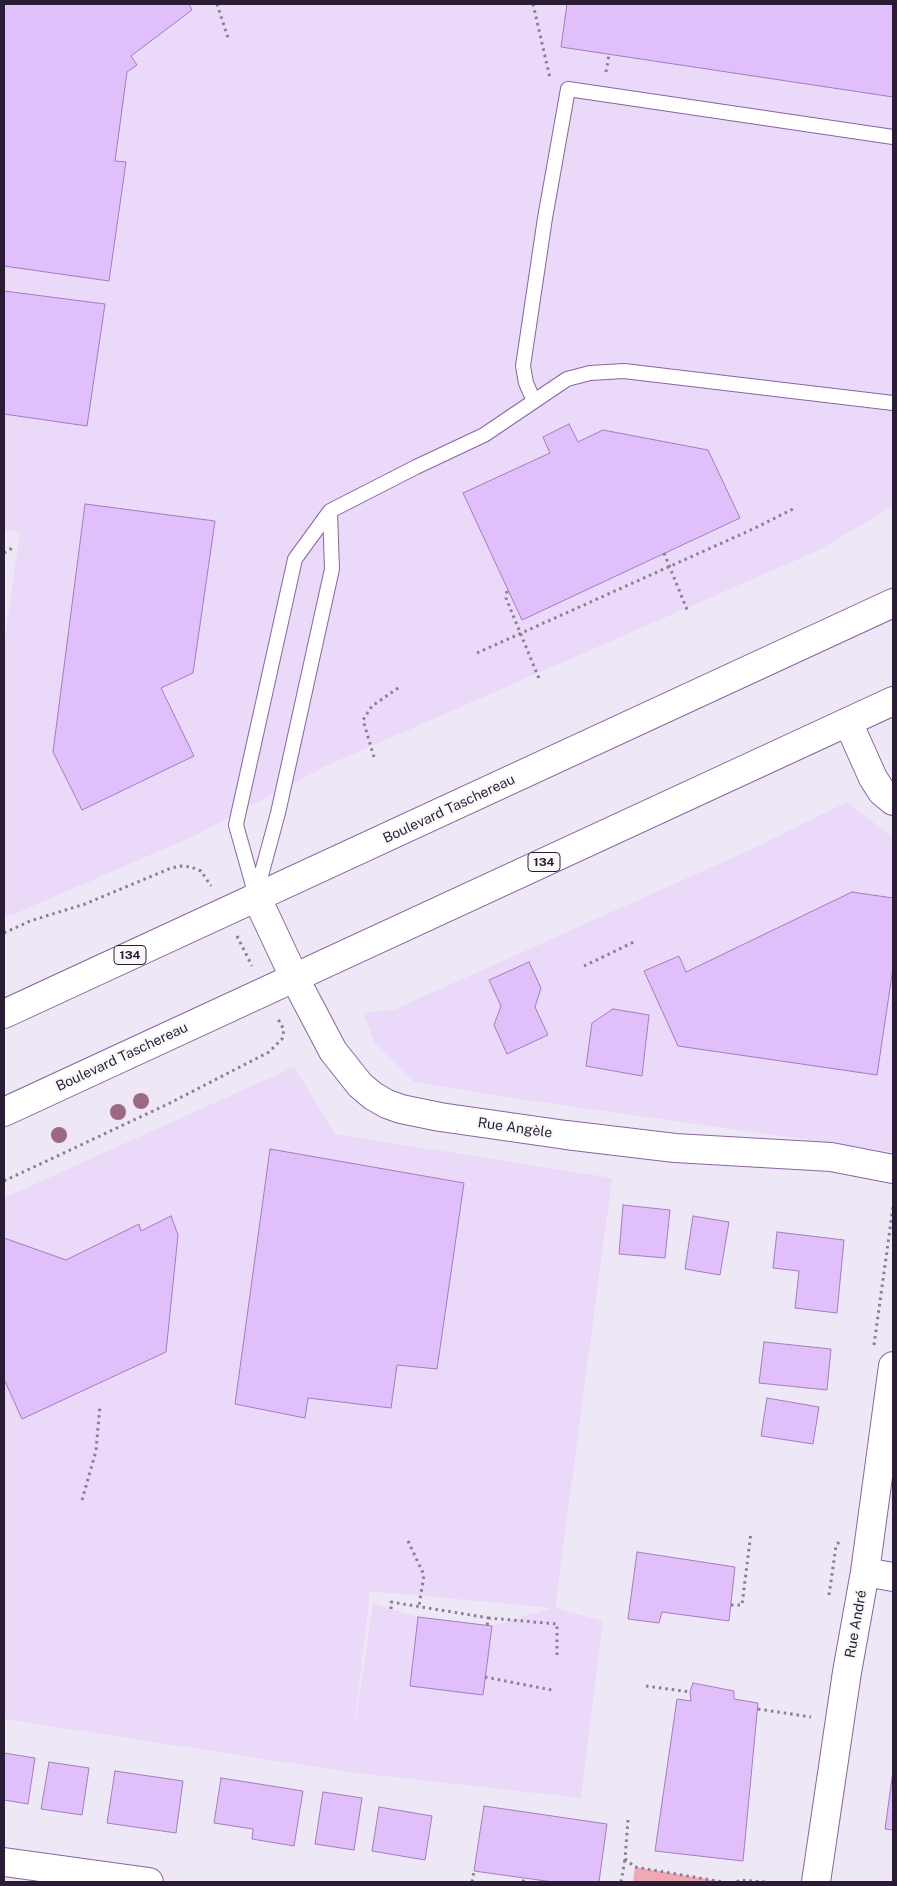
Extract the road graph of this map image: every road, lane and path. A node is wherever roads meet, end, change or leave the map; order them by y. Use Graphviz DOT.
graph roads {
  1 [pos="217,4"];
  2 [pos="532,4"];
  3 [pos="229,41"];
  4 [pos="552,86"];
  5 [pos="893,137"];
  6 [pos="534,401"];
  7 [pos="893,403"];
  8 [pos="793,509"];
  9 [pos="330,511"];
  10 [pos="14,547"];
  11 [pos="4,553"];
  12 [pos="664,553"];
  13 [pos="670,566"];
  14 [pos="508,590"];
  15 [pos="893,603"];
  16 [pos="688,612"];
  17 [pos="522,632"];
  18 [pos="477,653"];
  19 [pos="540,681"];
  20 [pos="401,686"];
  21 [pos="893,701"];
  22 [pos="848,722"];
  23 [pos="374,757"];
  24 [pos="893,801"];
  25 [pos="256,896"];
  26 [pos="224,911"];
  27 [pos="4,933"];
  28 [pos="636,941"];
  29 [pos="584,966"];
  30 [pos="294,977"];
  31 [pos="264,991"];
  32 [pos="4,1014"];
  33 [pos="4,1112"];
  34 [pos="893,1169"];
  35 [pos="4,1181"];
  36 [pos="893,1366"];
  37 [pos="100,1406"];
  38 [pos="82,1500"];
  39 [pos="751,1532"];
  40 [pos="408,1540"];
  41 [pos="865,1572"];
  42 [pos="893,1577"];
  43 [pos="730,1605"];
  44 [pos="419,1606"];
  45 [pos="390,1609"];
  46 [pos="488,1618"];
  47 [pos="487,1625"];
  48 [pos="557,1657"];
  49 [pos="485,1677"];
  50 [pos="646,1686"];
  51 [pos="552,1690"];
  52 [pos="690,1692"];
  53 [pos="758,1709"];
  54 [pos="840,1723"];
  55 [pos="628,1820"];
  56 [pos="625,1859"];
  57 [pos="4,1862"];
  58 [pos="474,1871"];
  59 [pos="149,1882"];
  60 [pos="472,1882"];
  61 [pos="622,1882"];
  62 [pos="723,1882"];
  63 [pos="737,1882"];
  64 [pos="765,1882"];
  65 [pos="816,1882"];
  1 -- 3 [label="path"];
  2 -- 4 [label="path"];
  5 -- 6 [label="lane"];
  6 -- 7 [label="lane"];
  6 -- 9 [label="lane"];
  8 -- 13 [label="path"];
  9 -- 25 [label="lane"];
  9 -- 25 [label="lane"];
  10 -- 11 [label="path"];
  12 -- 13 [label="path"];
  13 -- 16 [label="path"];
  13 -- 17 [label="path"];
  14 -- 17 [label="path"];
  15 -- 25 [label="main road, Boulevard Taschereau / 134"];
  17 -- 18 [label="path"];
  17 -- 19 [label="path"];
  20 -- 23 [label="path"];
  21 -- 22 [label="main road, Boulevard Taschereau / 134"];
  22 -- 24 [label="main road"];
  22 -- 30 [label="main road, Boulevard Taschereau / 134"];
  25 -- 26 [label="main road, Boulevard Taschereau / 134"];
  25 -- 30 [label="main road, Rue Angèle"];
  26 -- 27 [label="path"];
  26 -- 31 [label="path"];
  26 -- 32 [label="main road, Boulevard Taschereau / 134"];
  28 -- 29 [label="path"];
  30 -- 31 [label="main road, Boulevard Taschereau / 134"];
  30 -- 34 [label="main road, Rue Angèle"];
  31 -- 33 [label="main road, Boulevard Taschereau / 134"];
  31 -- 35 [label="path"];
  36 -- 41 [label="main road, Rue André"];
  37 -- 38 [label="path"];
  39 -- 43 [label="path"];
  40 -- 44 [label="path"];
  41 -- 42 [label="main road"];
  41 -- 54 [label="main road, Rue André"];
  44 -- 45 [label="path"];
  44 -- 46 [label="path"];
  46 -- 47 [label="path"];
  46 -- 48 [label="path"];
  49 -- 51 [label="path"];
  50 -- 52 [label="path"];
  53 -- 54 [label="path"];
  54 -- 65 [label="main road, Rue André"];
  55 -- 56 [label="path"];
  56 -- 61 [label="path"];
  56 -- 62 [label="path"];
  57 -- 59 [label="main road"];
  58 -- 60 [label="path"];
  63 -- 64 [label="path"];
}
